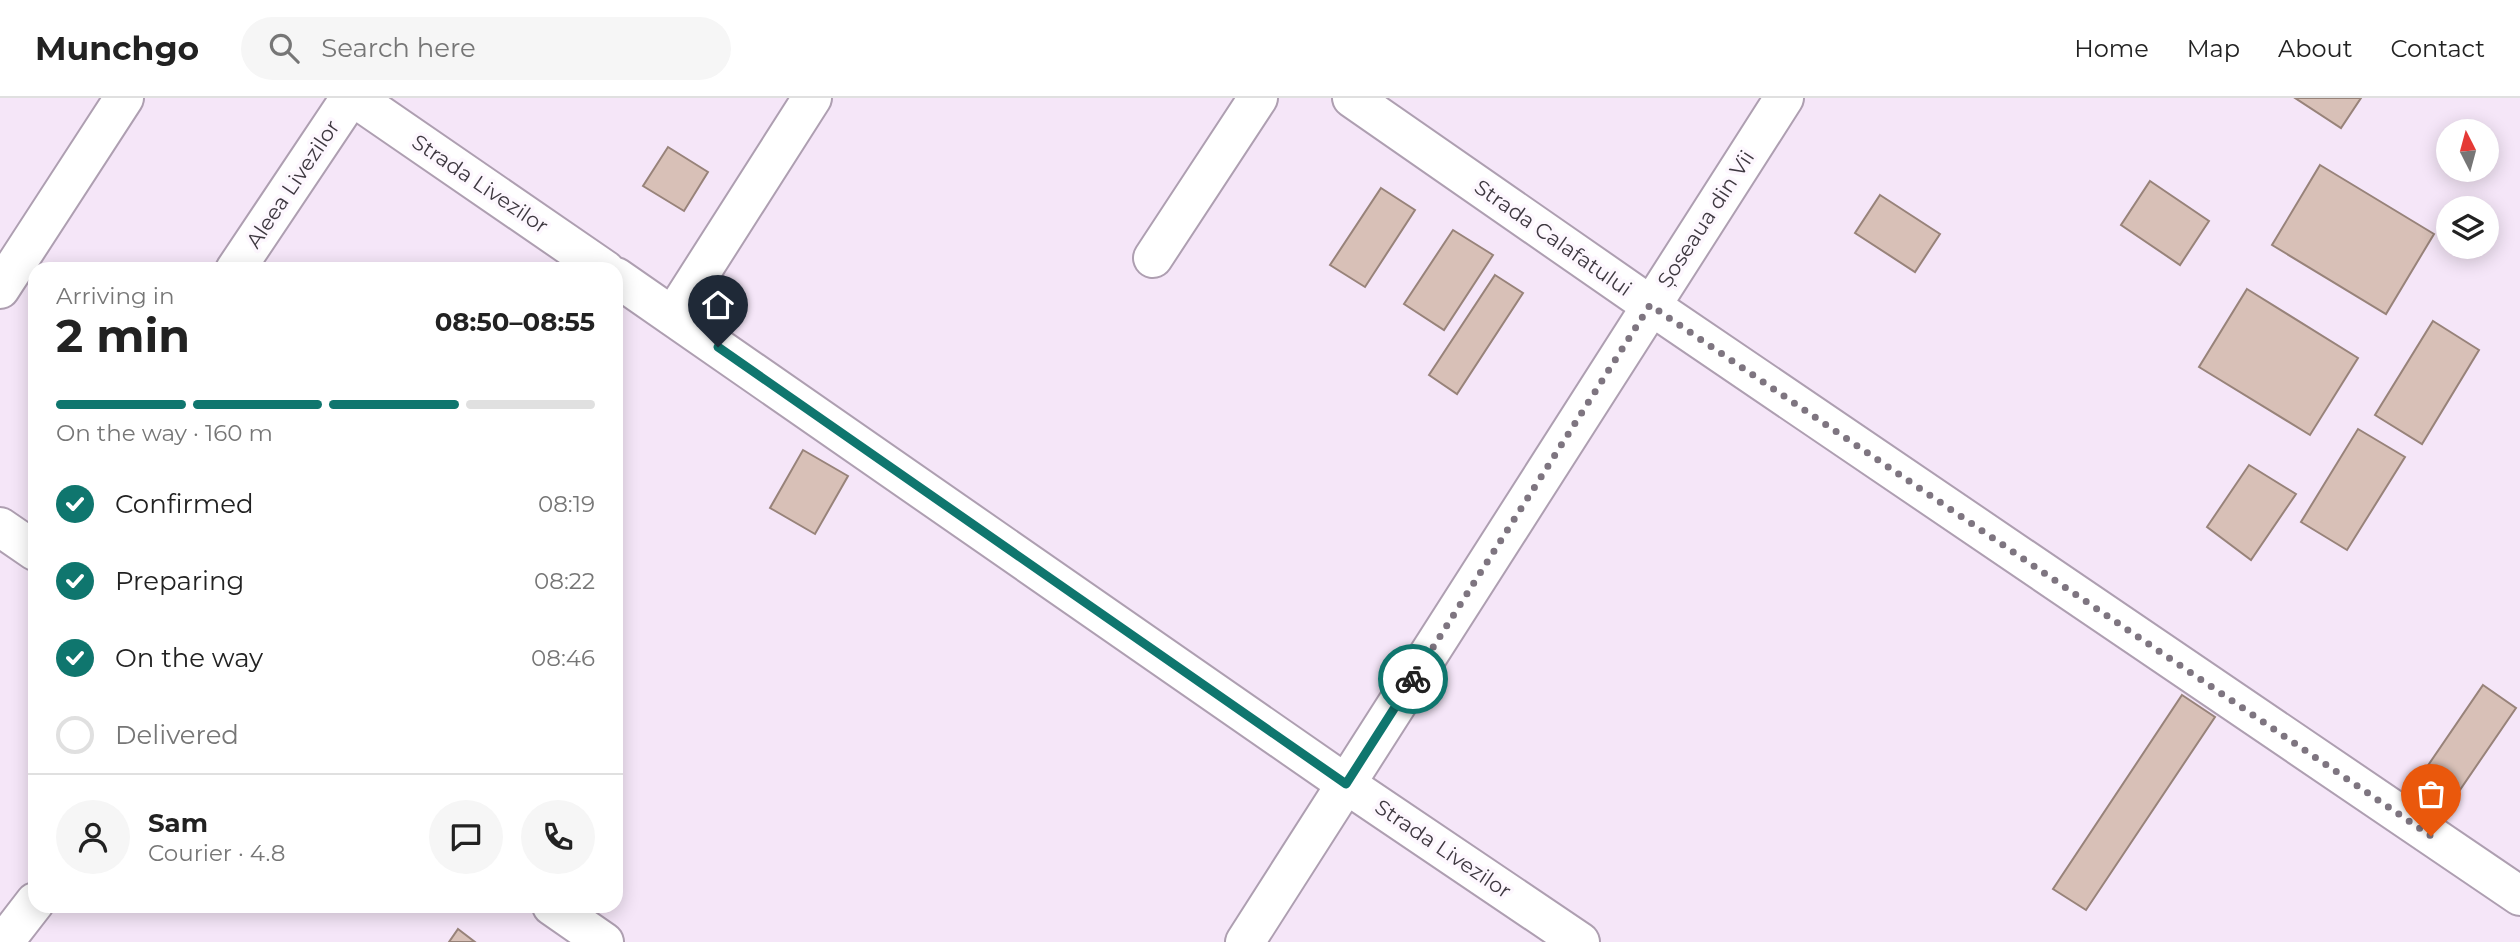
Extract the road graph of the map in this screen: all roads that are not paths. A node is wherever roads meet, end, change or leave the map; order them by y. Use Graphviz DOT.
graph roads {
  1 [pos="124,98"];
  2 [pos="812,98"];
  3 [pos="1258,98"];
  4 [pos="1352,98"];
  5 [pos="1784,98"];
  6 [pos="365,101"];
  7 [pos="1153,258"];
  8 [pos="241,262"];
  9 [pos="594,262"];
  10 [pos="623,282"];
  11 [pos="0,289"];
  12 [pos="1650,305"];
  13 [pos="673,316"];
  14 [pos="0,527"];
  15 [pos="28,546"];
  16 [pos="1346,784"];
  17 [pos="2520,896"];
  18 [pos="28,911"];
  19 [pos="562,913"];
  20 [pos="6,938"];
  21 [pos="604,942"];
  22 [pos="1245,942"];
  23 [pos="1580,942"];
  1 -- 11 [label="street"];
  2 -- 13 [label="street"];
  3 -- 7 [label="street"];
  4 -- 12 [label="street, Strada Calafatului"];
  5 -- 12 [label="street, Șoseaua din Vii"];
  6 -- 8 [label="street, Aleea Livezilor"];
  6 -- 9 [label="street, Strada Livezilor"];
  10 -- 13 [label="street, Strada Livezilor"];
  12 -- 16 [label="street, Șoseaua din Vii"];
  12 -- 17 [label="street, Strada Calafatului"];
  13 -- 16 [label="street, Strada Livezilor"];
  14 -- 15 [label="street"];
  16 -- 22 [label="street, Șoseaua din Vii"];
  16 -- 23 [label="street, Strada Livezilor"];
  18 -- 20 [label="street"];
  19 -- 21 [label="street"];
}
